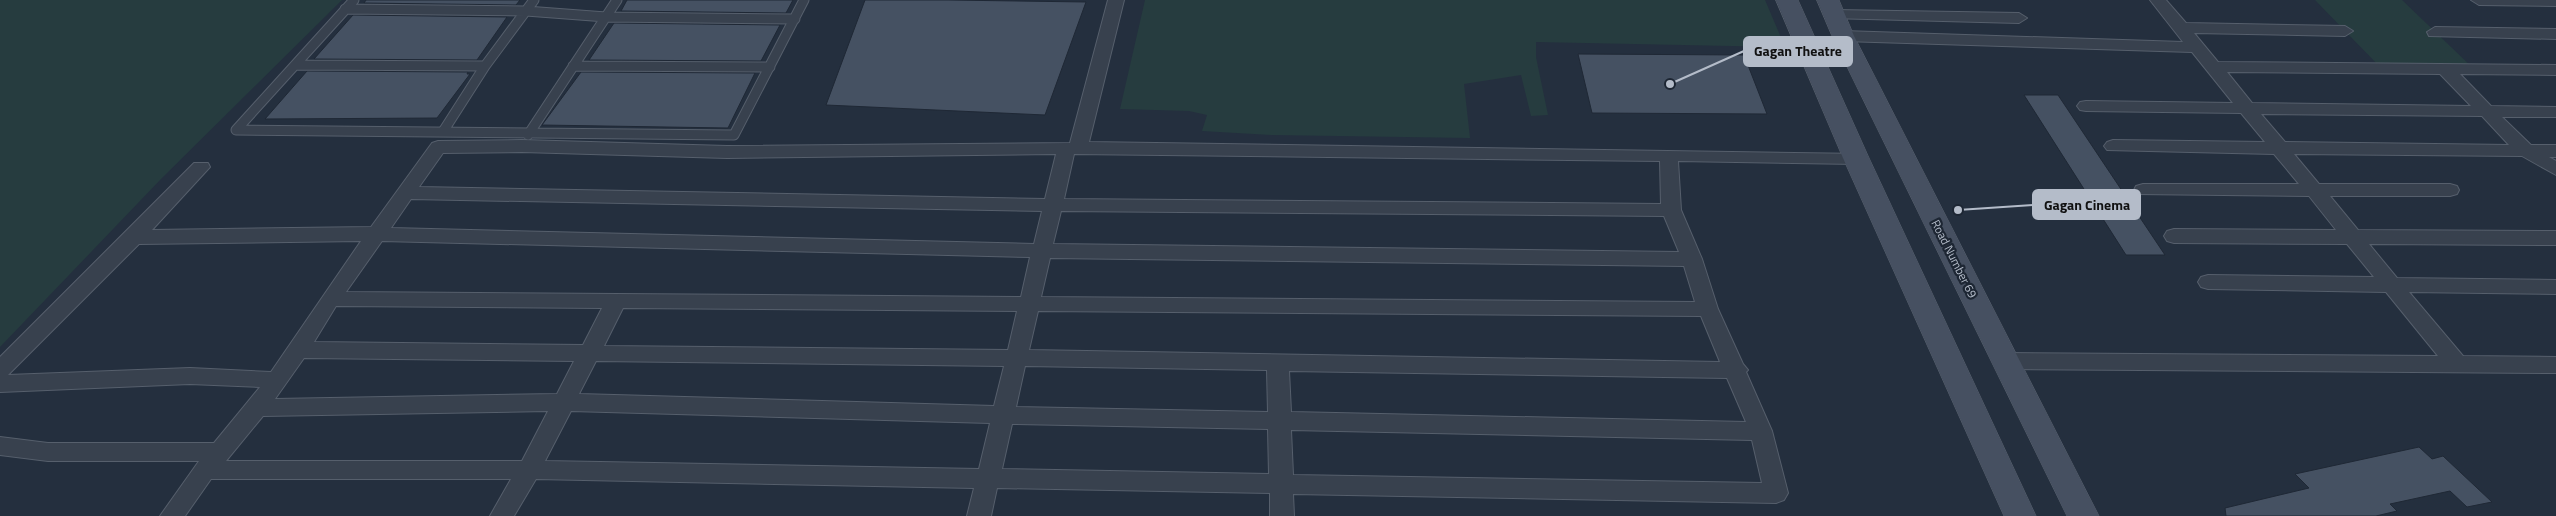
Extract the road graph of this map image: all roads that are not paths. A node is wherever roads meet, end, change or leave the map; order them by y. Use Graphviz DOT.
graph roads {
  1 [pos="354,0"];
  2 [pos="534,0"];
  3 [pos="617,0"];
  4 [pos="804,0"];
  5 [pos="1116,0"];
  6 [pos="1787,0"];
  7 [pos="2158,0"];
  8 [pos="2479,0"];
  9 [pos="2555,1"];
  10 [pos="345,9"];
  11 [pos="526,11"];
  12 [pos="606,17"];
  13 [pos="1835,17"];
  14 [pos="2019,18"];
  15 [pos="795,19"];
  16 [pos="2182,28"];
  17 [pos="2345,31"];
  18 [pos="2435,32"];
  19 [pos="2556,34"];
  20 [pos="2196,47"];
  21 [pos="296,66"];
  22 [pos="485,66"];
  23 [pos="573,66"];
  24 [pos="770,67"];
  25 [pos="2213,67"];
  26 [pos="2444,68"];
  27 [pos="2556,70"];
  28 [pos="2086,106"];
  29 [pos="2247,108"];
  30 [pos="2487,112"];
  31 [pos="2556,112"];
  32 [pos="444,130"];
  33 [pos="526,139"];
  34 [pos="2112,146"];
  35 [pos="1072,148"];
  36 [pos="2280,148"];
  37 [pos="2525,150"];
  38 [pos="2556,151"];
  39 [pos="1669,156"];
  40 [pos="1856,158"];
  41 [pos="200,167"];
  42 [pos="2556,169"];
  43 [pos="2143,190"];
  44 [pos="2314,190"];
  45 [pos="2450,190"];
  46 [pos="407,193"];
  47 [pos="1052,205"];
  48 [pos="1672,210"];
  49 [pos="375,234"];
  50 [pos="2174,236"];
  51 [pos="134,237"];
  52 [pos="2353,237"];
  53 [pos="2556,238"];
  54 [pos="1041,250"];
  55 [pos="1692,258"];
  56 [pos="2208,282"];
  57 [pos="2392,285"];
  58 [pos="2556,287"];
  59 [pos="330,298"];
  60 [pos="616,301"];
  61 [pos="1028,304"];
  62 [pos="1708,309"];
  63 [pos="298,350"];
  64 [pos="589,353"];
  65 [pos="1016,358"];
  66 [pos="2005,361"];
  67 [pos="1278,362"];
  68 [pos="2457,364"];
  69 [pos="2556,365"];
  70 [pos="0,370"];
  71 [pos="1737,370"];
  72 [pos="277,380"];
  73 [pos="0,384"];
  74 [pos="564,402"];
  75 [pos="257,408"];
  76 [pos="1002,415"];
  77 [pos="1280,421"];
  78 [pos="1761,431"];
  79 [pos="0,446"];
  80 [pos="221,452"];
  81 [pos="205,470"];
  82 [pos="529,470"];
  83 [pos="986,480"];
  84 [pos="1281,484"];
  85 [pos="172,516"];
  86 [pos="502,516"];
  87 [pos="979,516"];
  88 [pos="1282,516"];
  89 [pos="2020,516"];
  90 [pos="2083,516"];
  1 -- 10 [label="lane"];
  2 -- 11 [label="lane"];
  3 -- 12 [label="lane"];
  4 -- 15 [label="lane"];
  5 -- 35 [label="street"];
  6 -- 40 [label="main road"];
  7 -- 16 [label="street"];
  8 -- 9 [label="street"];
  10 -- 11 [label="lane"];
  10 -- 21 [label="lane"];
  11 -- 12 [label="lane"];
  11 -- 22 [label="lane"];
  12 -- 15 [label="lane"];
  12 -- 23 [label="lane"];
  13 -- 14 [label="street"];
  13 -- 20 [label="street"];
  13 -- 66 [label="main road, Road Number 69"];
  15 -- 24 [label="lane"];
  16 -- 17 [label="street"];
  16 -- 20 [label="street"];
  18 -- 19 [label="street"];
  20 -- 25 [label="street"];
  21 -- 22 [label="lane"];
  21 -- 32 [label="lane"];
  22 -- 32 [label="lane"];
  23 -- 24 [label="lane"];
  23 -- 33 [label="lane"];
  24 -- 33 [label="lane"];
  25 -- 26 [label="street"];
  25 -- 29 [label="street"];
  26 -- 27 [label="street"];
  26 -- 30 [label="street"];
  28 -- 29 [label="street"];
  29 -- 30 [label="street"];
  29 -- 36 [label="street"];
  30 -- 31 [label="street"];
  30 -- 37 [label="street"];
  32 -- 33 [label="lane"];
  33 -- 35 [label="street"];
  33 -- 46 [label="street"];
  34 -- 36 [label="street"];
  35 -- 39 [label="street"];
  35 -- 47 [label="street"];
  36 -- 37 [label="street"];
  36 -- 44 [label="street"];
  37 -- 38 [label="street"];
  37 -- 42 [label="street"];
  39 -- 40 [label="street"];
  39 -- 48 [label="street"];
  40 -- 89 [label="main road"];
  41 -- 51 [label="street"];
  43 -- 44 [label="street"];
  44 -- 45 [label="street"];
  44 -- 52 [label="street"];
  46 -- 47 [label="street"];
  46 -- 49 [label="street"];
  47 -- 48 [label="street"];
  47 -- 54 [label="street"];
  48 -- 55 [label="street"];
  49 -- 51 [label="street"];
  49 -- 54 [label="street"];
  49 -- 59 [label="street"];
  50 -- 52 [label="street"];
  51 -- 70 [label="street"];
  52 -- 53 [label="street"];
  52 -- 57 [label="street"];
  54 -- 55 [label="street"];
  54 -- 61 [label="street"];
  55 -- 62 [label="street"];
  56 -- 57 [label="street"];
  57 -- 58 [label="street"];
  57 -- 68 [label="street"];
  59 -- 60 [label="street"];
  59 -- 63 [label="street"];
  60 -- 61 [label="street"];
  60 -- 64 [label="street"];
  61 -- 62 [label="street"];
  61 -- 65 [label="street"];
  62 -- 71 [label="street"];
  63 -- 64 [label="street"];
  63 -- 72 [label="street"];
  64 -- 65 [label="street"];
  64 -- 74 [label="street"];
  65 -- 67 [label="street"];
  65 -- 76 [label="street"];
  66 -- 68 [label="street"];
  66 -- 90 [label="main road, Road Number 69"];
  67 -- 71 [label="street"];
  67 -- 77 [label="street"];
  68 -- 69 [label="street"];
  71 -- 78 [label="street"];
  72 -- 73 [label="street"];
  72 -- 75 [label="street"];
  74 -- 75 [label="street"];
  74 -- 76 [label="street"];
  74 -- 82 [label="street"];
  75 -- 80 [label="street"];
  76 -- 77 [label="street"];
  76 -- 83 [label="street"];
  77 -- 78 [label="street"];
  77 -- 84 [label="street"];
  78 -- 84 [label="street"];
  79 -- 80 [label="street"];
  80 -- 81 [label="street"];
  81 -- 82 [label="street"];
  81 -- 85 [label="street"];
  82 -- 83 [label="street"];
  82 -- 86 [label="street"];
  83 -- 84 [label="street"];
  83 -- 87 [label="street"];
  84 -- 88 [label="street"];
}
